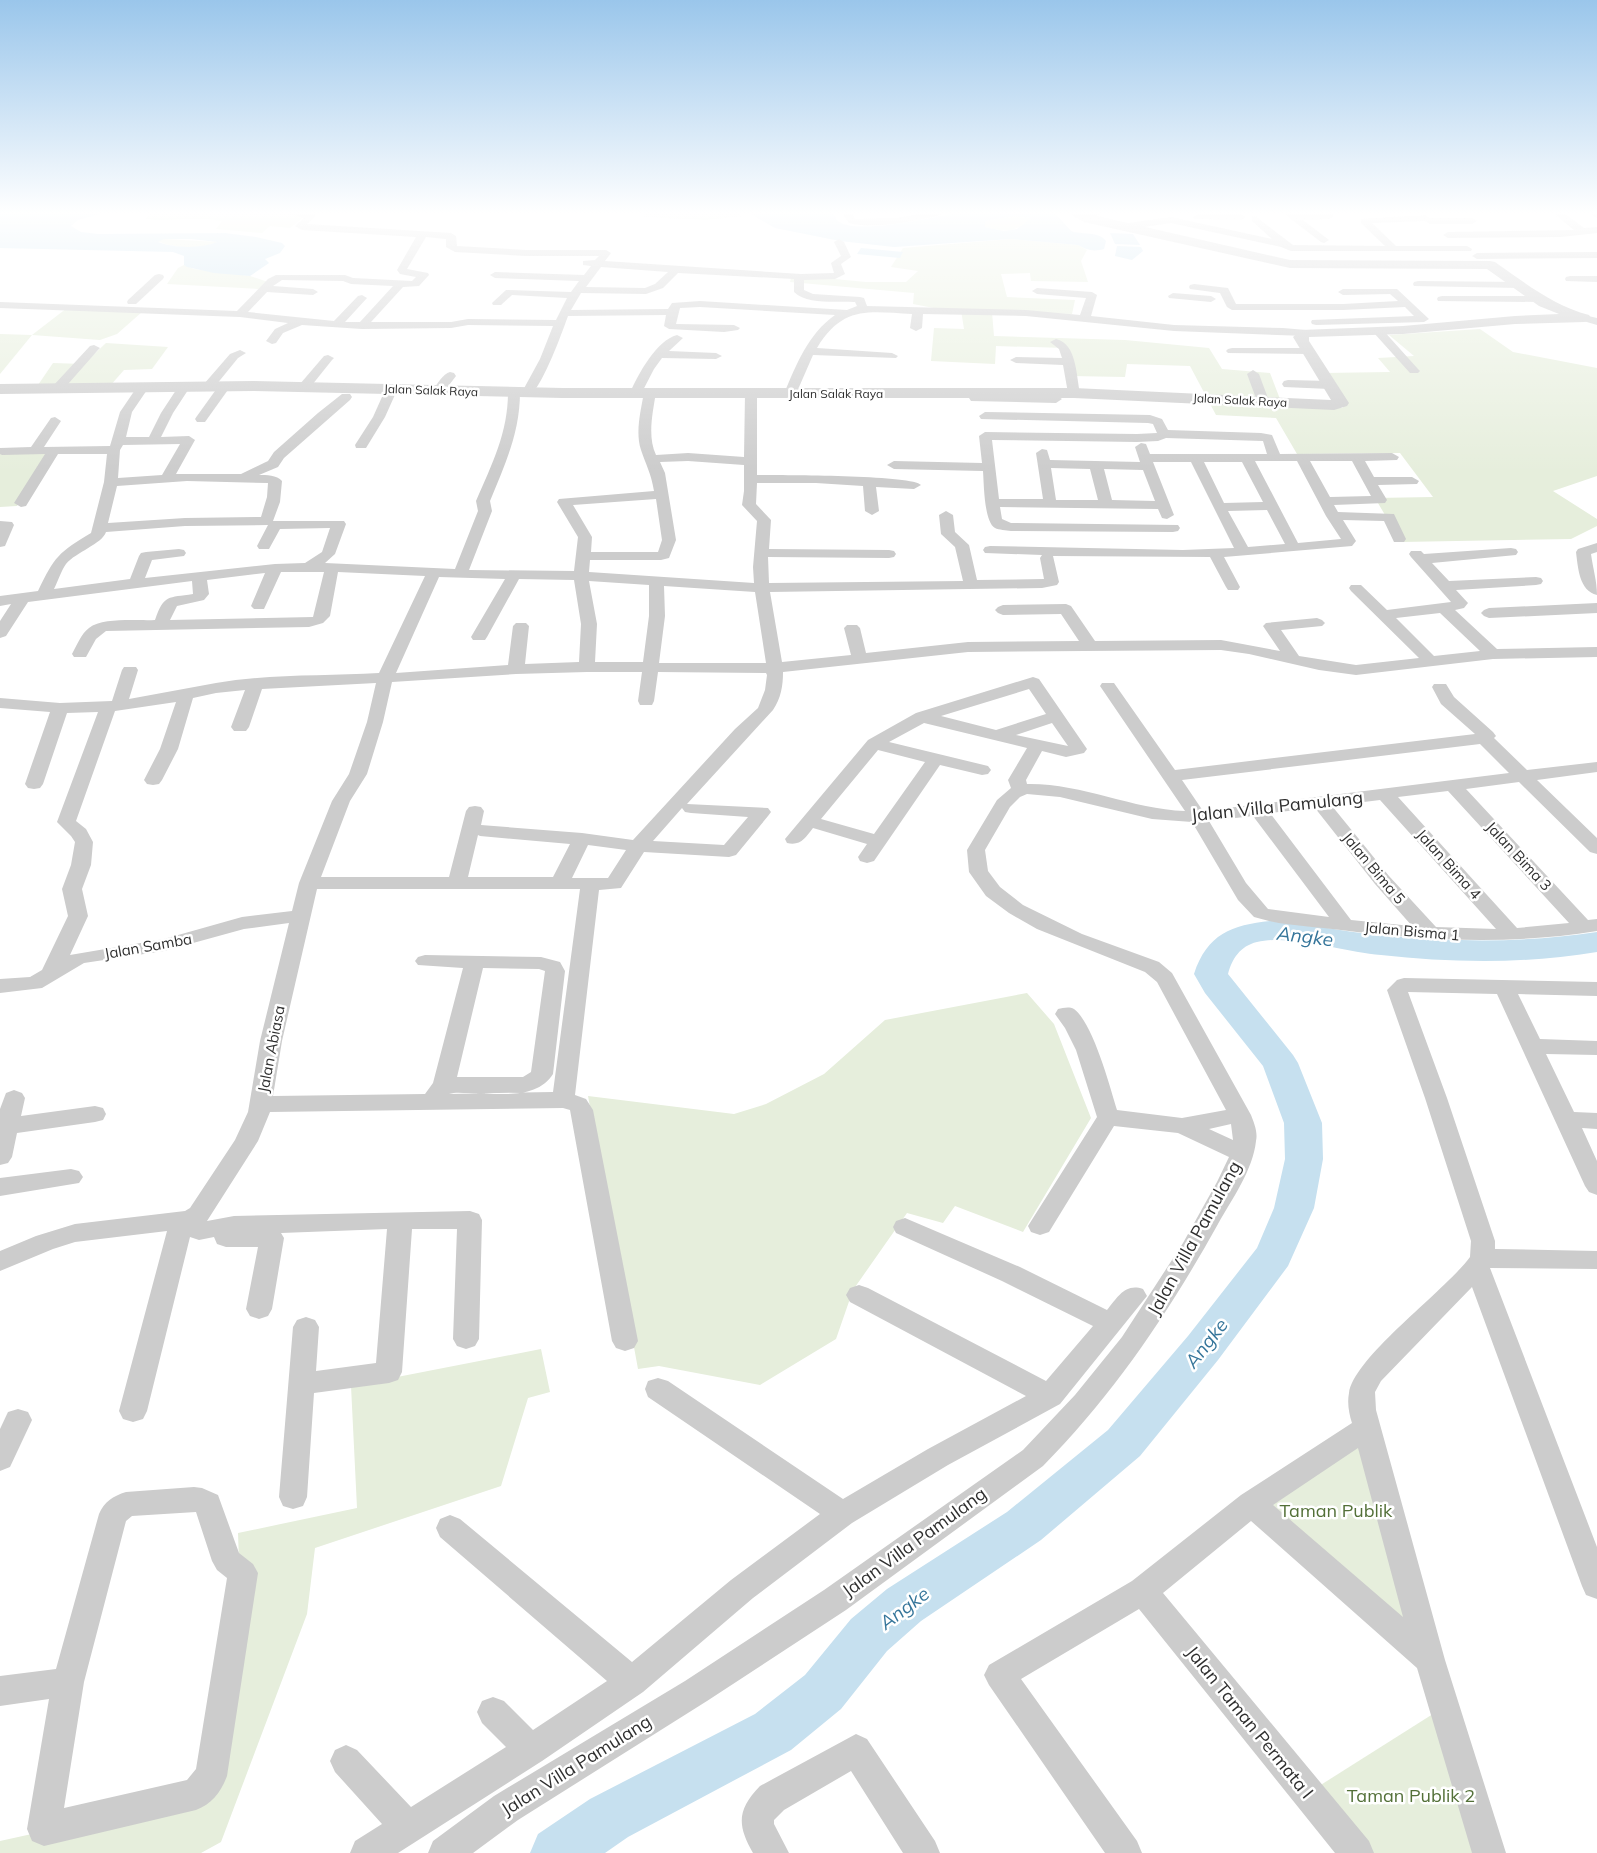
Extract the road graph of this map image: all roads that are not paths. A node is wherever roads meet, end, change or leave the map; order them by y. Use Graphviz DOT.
graph roads {
  1 [pos="65,299"];
  2 [pos="135,299"];
  3 [pos="255,299"];
  4 [pos="361,299"];
  5 [pos="386,299"];
  6 [pos="501,299"];
  7 [pos="573,299"];
  8 [pos="858,299"];
  9 [pos="1091,299"];
  10 [pos="1230,299"];
  11 [pos="1403,299"];
  12 [pos="1448,299"];
  13 [pos="1537,299"];
  14 [pos="132,302"];
  15 [pos="148,302"];
  16 [pos="497,303"];
  17 [pos="1305,303"];
  18 [pos="1409,304"];
  19 [pos="1509,304"];
  20 [pos="0,305"];
  21 [pos="1546,307"];
  22 [pos="510,309"];
  23 [pos="863,309"];
  24 [pos="916,310"];
  25 [pos="672,312"];
  26 [pos="849,313"];
  27 [pos="240,314"];
  28 [pos="1085,318"];
  29 [pos="1590,320"];
  30 [pos="300,322"];
  31 [pos="485,322"];
  32 [pos="563,322"];
  33 [pos="336,325"];
  34 [pos="362,326"];
  35 [pos="734,328"];
  36 [pos="916,328"];
  37 [pos="1315,329"];
  38 [pos="1378,331"];
  39 [pos="677,338"];
  40 [pos="272,341"];
  41 [pos="1056,342"];
  42 [pos="94,348"];
  43 [pos="1232,350"];
  44 [pos="809,351"];
  45 [pos="240,352"];
  46 [pos="1308,352"];
  47 [pos="657,354"];
  48 [pos="716,356"];
  49 [pos="892,356"];
  50 [pos="328,358"];
  51 [pos="1016,360"];
  52 [pos="1068,362"];
  53 [pos="1414,370"];
  54 [pos="1253,374"];
  55 [pos="450,376"];
  56 [pos="1288,384"];
  57 [pos="1330,385"];
  58 [pos="224,386"];
  59 [pos="143,387"];
  60 [pos="184,387"];
  61 [pos="208,387"];
  62 [pos="304,387"];
  63 [pos="392,388"];
  64 [pos="0,389"];
  65 [pos="58,389"];
  66 [pos="439,390"];
  67 [pos="521,392"];
  68 [pos="643,392"];
  69 [pos="1074,392"];
  70 [pos="751,394"];
  71 [pos="790,394"];
  72 [pos="1056,396"];
  73 [pos="346,397"];
  74 [pos="975,398"];
  75 [pos="1263,401"];
  76 [pos="985,416"];
  77 [pos="1060,417"];
  78 [pos="201,419"];
  79 [pos="55,421"];
  80 [pos="1218,421"];
  81 [pos="1164,434"];
  82 [pos="1040,436"];
  83 [pos="1062,436"];
  84 [pos="1223,436"];
  85 [pos="1137,438"];
  86 [pos="153,441"];
  87 [pos="116,445"];
  88 [pos="361,445"];
  89 [pos="2,451"];
  90 [pos="35,451"];
  91 [pos="54,451"];
  92 [pos="936,452"];
  93 [pos="1356,457"];
  94 [pos="1392,457"];
  95 [pos="1196,458"];
  96 [pos="1247,458"];
  97 [pos="1274,458"];
  98 [pos="1302,458"];
  99 [pos="652,459"];
  100 [pos="750,461"];
  101 [pos="1147,462"];
  102 [pos="1044,464"];
  103 [pos="894,465"];
  104 [pos="1096,465"];
  105 [pos="937,466"];
  106 [pos="988,467"];
  107 [pos="167,478"];
  108 [pos="238,478"];
  109 [pos="1370,481"];
  110 [pos="1412,481"];
  111 [pos="111,482"];
  112 [pos="751,485"];
  113 [pos="914,485"];
  114 [pos="866,487"];
  115 [pos="662,494"];
  116 [pos="1325,502"];
  117 [pos="21,503"];
  118 [pos="993,503"];
  119 [pos="1050,503"];
  120 [pos="1106,504"];
  121 [pos="1163,506"];
  122 [pos="1272,506"];
  123 [pos="1219,507"];
  124 [pos="872,511"];
  125 [pos="946,515"];
  126 [pos="1333,516"];
  127 [pos="0,526"];
  128 [pos="100,528"];
  129 [pos="1173,528"];
  130 [pos="1399,539"];
  131 [pos="0,543"];
  132 [pos="264,546"];
  133 [pos="1294,548"];
  134 [pos="990,550"];
  135 [pos="1590,550"];
  136 [pos="1243,552"];
  137 [pos="1511,552"];
  138 [pos="179,553"];
  139 [pos="762,553"];
  140 [pos="889,554"];
  141 [pos="1183,554"];
  142 [pos="1215,554"];
  143 [pos="584,556"];
  144 [pos="1047,558"];
  145 [pos="327,563"];
  146 [pos="275,568"];
  147 [pos="434,573"];
  148 [pos="460,574"];
  149 [pos="199,576"];
  150 [pos="514,576"];
  151 [pos="581,576"];
  152 [pos="656,581"];
  153 [pos="1536,582"];
  154 [pos="136,583"];
  155 [pos="972,585"];
  156 [pos="1445,586"];
  157 [pos="1233,587"];
  158 [pos="762,588"];
  159 [pos="1356,588"];
  160 [pos="1597,591"];
  161 [pos="44,595"];
  162 [pos="22,599"];
  163 [pos="0,601"];
  164 [pos="259,606"];
  165 [pos="1444,608"];
  166 [pos="1597,608"];
  167 [pos="1003,610"];
  168 [pos="1489,612"];
  169 [pos="1384,615"];
  170 [pos="1317,622"];
  171 [pos="161,625"];
  172 [pos="521,626"];
  173 [pos="852,628"];
  174 [pos="0,633"];
  175 [pos="478,636"];
  176 [pos="1090,646"];
  177 [pos="1597,652"];
  178 [pos="80,654"];
  179 [pos="1493,654"];
  180 [pos="1426,656"];
  181 [pos="860,659"];
  182 [pos="1293,659"];
  183 [pos="587,667"];
  184 [pos="651,667"];
  185 [pos="774,668"];
  186 [pos="516,669"];
  187 [pos="130,670"];
  188 [pos="385,678"];
  189 [pos="255,684"];
  190 [pos="1108,686"];
  191 [pos="1440,687"];
  192 [pos="186,696"];
  193 [pos="646,701"];
  194 [pos="0,703"];
  195 [pos="114,706"];
  196 [pos="60,708"];
  197 [pos="1057,716"];
  198 [pos="922,717"];
  199 [pos="240,727"];
  200 [pos="998,734"];
  201 [pos="1484,738"];
  202 [pos="874,744"];
  203 [pos="1037,745"];
  204 [pos="936,758"];
  205 [pos="1597,768"];
  206 [pos="982,770"];
  207 [pos="1169,776"];
  208 [pos="1524,777"];
  209 [pos="153,780"];
  210 [pos="34,784"];
  211 [pos="1453,786"];
  212 [pos="1021,790"];
  213 [pos="1385,794"];
  214 [pos="1320,802"];
  215 [pos="691,808"];
  216 [pos="1258,810"];
  217 [pos="475,811"];
  218 [pos="1198,817"];
  219 [pos="809,821"];
  220 [pos="480,830"];
  221 [pos="582,839"];
  222 [pos="794,839"];
  223 [pos="632,845"];
  224 [pos="1597,848"];
  225 [pos="462,879"];
  226 [pos="562,880"];
  227 [pos="309,883"];
  228 [pos="590,884"];
  229 [pos="300,916"];
  230 [pos="1345,925"];
  231 [pos="1590,926"];
  232 [pos="1429,932"];
  233 [pos="1513,935"];
  234 [pos="425,961"];
  235 [pos="475,962"];
  236 [pos="49,976"];
  237 [pos="0,986"];
  238 [pos="1505,988"];
  239 [pos="1597,989"];
  240 [pos="1066,1014"];
  241 [pos="1531,1046"];
  242 [pos="1597,1048"];
  243 [pos="444,1086"];
  244 [pos="14,1098"];
  245 [pos="564,1100"];
  246 [pos="423,1101"];
  247 [pos="260,1104"];
  248 [pos="95,1114"];
  249 [pos="1240,1115"];
  250 [pos="1108,1118"];
  251 [pos="1566,1120"];
  252 [pos="1597,1121"];
  253 [pos="6,1126"];
  254 [pos="1182,1126"];
  255 [pos="1242,1153"];
  256 [pos="0,1156"];
  257 [pos="71,1177"];
  258 [pos="1597,1184"];
  259 [pos="0,1187"];
  260 [pos="400,1220"];
  261 [pos="191,1226"];
  262 [pos="905,1226"];
  263 [pos="1040,1226"];
  264 [pos="1597,1260"];
  265 [pos="0,1262"];
  266 [pos="1480,1262"];
  267 [pos="859,1295"];
  268 [pos="1134,1296"];
  269 [pos="259,1309"];
  270 [pos="1111,1323"];
  271 [pos="306,1327"];
  272 [pos="466,1339"];
  273 [pos="625,1341"];
  274 [pos="301,1384"];
  275 [pos="658,1389"];
  276 [pos="1050,1396"];
  277 [pos="133,1411"];
  278 [pos="18,1420"];
  279 [pos="1367,1428"];
  280 [pos="0,1459"];
  281 [pos="293,1498"];
  282 [pos="1251,1504"];
  283 [pos="842,1514"];
  284 [pos="450,1528"];
  285 [pos="1597,1586"];
  286 [pos="1143,1591"];
  287 [pos="1430,1660"];
  288 [pos="68,1682"];
  289 [pos="632,1682"];
  290 [pos="0,1691"];
  291 [pos="493,1712"];
  292 [pos="531,1750"];
  293 [pos="346,1761"];
  294 [pos="407,1827"];
  295 [pos="367,1853"];
  296 [pos="445,1853"];
  297 [pos="772,1853"];
  298 [pos="923,1853"];
  299 [pos="1124,1853"];
  300 [pos="1357,1853"];
  301 [pos="1489,1853"];
  1 -- 14 [label="street"];
  2 -- 14 [label="street"];
  3 -- 27 [label="street"];
  4 -- 33 [label="street"];
  5 -- 34 [label="street"];
  6 -- 16 [label="street"];
  7 -- 32 [label="street"];
  8 -- 23 [label="street"];
  9 -- 28 [label="street"];
  10 -- 17 [label="street"];
  11 -- 18 [label="street"];
  12 -- 21 [label="street"];
  13 -- 21 [label="street"];
  14 -- 15 [label="street"];
  17 -- 18 [label="street"];
  17 -- 37 [label="street"];
  18 -- 37 [label="street"];
  19 -- 21 [label="street"];
  20 -- 27 [label="street"];
  21 -- 29 [label="street"];
  21 -- 38 [label="street"];
  22 -- 31 [label="street"];
  23 -- 24 [label="street"];
  23 -- 26 [label="street"];
  24 -- 28 [label="street"];
  24 -- 36 [label="street"];
  25 -- 26 [label="street"];
  25 -- 32 [label="street"];
  25 -- 35 [label="street"];
  26 -- 44 [label="street"];
  27 -- 30 [label="street"];
  28 -- 37 [label="street"];
  30 -- 33 [label="street"];
  30 -- 40 [label="street"];
  31 -- 32 [label="street"];
  31 -- 34 [label="street"];
  32 -- 67 [label="street"];
  33 -- 34 [label="street"];
  37 -- 38 [label="street"];
  37 -- 46 [label="street, Jalan Salak Raya"];
  38 -- 53 [label="street"];
  39 -- 47 [label="street"];
  41 -- 52 [label="street"];
  42 -- 65 [label="street"];
  43 -- 46 [label="street"];
  44 -- 49 [label="street"];
  44 -- 71 [label="street"];
  45 -- 61 [label="street"];
  46 -- 57 [label="street, Jalan Salak Raya"];
  47 -- 48 [label="street"];
  47 -- 68 [label="street"];
  50 -- 62 [label="street"];
  51 -- 52 [label="street"];
  52 -- 69 [label="street"];
  54 -- 75 [label="street"];
  55 -- 66 [label="street"];
  56 -- 57 [label="street"];
  57 -- 75 [label="street, Jalan Salak Raya"];
  58 -- 61 [label="street, Jalan Salak Raya"];
  58 -- 62 [label="street, Jalan Salak Raya"];
  58 -- 78 [label="street"];
  59 -- 60 [label="street, Jalan Salak Raya"];
  59 -- 65 [label="street, Jalan Salak Raya"];
  59 -- 87 [label="street"];
  60 -- 61 [label="street, Jalan Salak Raya"];
  60 -- 86 [label="street"];
  62 -- 63 [label="street, Jalan Salak Raya"];
  63 -- 66 [label="street, Jalan Salak Raya"];
  63 -- 88 [label="street"];
  64 -- 65 [label="street, Jalan Salak Raya"];
  66 -- 67 [label="street, Jalan Salak Raya"];
  67 -- 68 [label="street, Jalan Salak Raya"];
  67 -- 148 [label="street"];
  68 -- 70 [label="street, Jalan Salak Raya"];
  68 -- 99 [label="street"];
  69 -- 72 [label="street, Jalan Salak Raya"];
  69 -- 75 [label="street, Jalan Salak Raya"];
  70 -- 71 [label="street, Jalan Salak Raya"];
  70 -- 100 [label="street"];
  71 -- 72 [label="street, Jalan Salak Raya"];
  72 -- 74 [label="street"];
  72 -- 77 [label="street"];
  73 -- 108 [label="street"];
  76 -- 77 [label="street"];
  77 -- 81 [label="street"];
  77 -- 83 [label="street"];
  79 -- 90 [label="street"];
  80 -- 84 [label="street"];
  81 -- 84 [label="street"];
  81 -- 85 [label="street"];
  82 -- 83 [label="street"];
  82 -- 102 [label="street"];
  82 -- 106 [label="street"];
  83 -- 85 [label="street"];
  84 -- 97 [label="street"];
  85 -- 101 [label="street"];
  86 -- 87 [label="street"];
  86 -- 107 [label="street"];
  87 -- 91 [label="street"];
  87 -- 111 [label="street"];
  89 -- 90 [label="street"];
  90 -- 91 [label="street"];
  91 -- 117 [label="street"];
  92 -- 105 [label="street"];
  93 -- 94 [label="street"];
  93 -- 98 [label="street"];
  93 -- 109 [label="street"];
  95 -- 96 [label="street"];
  95 -- 101 [label="street"];
  95 -- 123 [label="street"];
  96 -- 97 [label="street"];
  96 -- 122 [label="street"];
  97 -- 98 [label="street"];
  98 -- 116 [label="street"];
  99 -- 100 [label="street"];
  99 -- 115 [label="street"];
  100 -- 112 [label="street"];
  101 -- 104 [label="street"];
  101 -- 121 [label="street"];
  102 -- 104 [label="street"];
  102 -- 119 [label="street"];
  103 -- 105 [label="street"];
  104 -- 120 [label="street"];
  105 -- 106 [label="street"];
  106 -- 118 [label="street"];
  107 -- 108 [label="street"];
  107 -- 111 [label="street"];
  108 -- 128 [label="street"];
  109 -- 110 [label="street"];
  109 -- 116 [label="street"];
  111 -- 128 [label="street"];
  112 -- 114 [label="street"];
  112 -- 139 [label="street"];
  113 -- 114 [label="street"];
  114 -- 124 [label="street"];
  115 -- 143 [label="street"];
  115 -- 143 [label="street"];
  116 -- 126 [label="street"];
  118 -- 119 [label="street"];
  118 -- 129 [label="street"];
  119 -- 120 [label="street"];
  120 -- 121 [label="street"];
  121 -- 129 [label="street"];
  122 -- 123 [label="street"];
  122 -- 133 [label="street"];
  123 -- 136 [label="street"];
  125 -- 155 [label="street"];
  126 -- 130 [label="street"];
  126 -- 133 [label="street"];
  127 -- 131 [label="street"];
  128 -- 161 [label="street"];
  129 -- 141 [label="street"];
  132 -- 145 [label="street"];
  133 -- 136 [label="street"];
  134 -- 141 [label="street"];
  135 -- 160 [label="street"];
  136 -- 142 [label="street"];
  137 -- 156 [label="street"];
  138 -- 154 [label="street"];
  139 -- 140 [label="street"];
  139 -- 158 [label="street"];
  141 -- 142 [label="street"];
  142 -- 157 [label="street"];
  143 -- 151 [label="street"];
  144 -- 155 [label="street"];
  145 -- 146 [label="street"];
  145 -- 147 [label="street"];
  145 -- 171 [label="street"];
  146 -- 149 [label="street"];
  146 -- 164 [label="street"];
  147 -- 148 [label="street"];
  147 -- 188 [label="street, Jalan Abiasa"];
  148 -- 150 [label="street"];
  149 -- 154 [label="street"];
  149 -- 171 [label="street"];
  150 -- 151 [label="street"];
  150 -- 175 [label="street"];
  151 -- 152 [label="street"];
  151 -- 183 [label="street"];
  152 -- 158 [label="street"];
  152 -- 184 [label="street"];
  153 -- 156 [label="street"];
  154 -- 161 [label="street"];
  155 -- 158 [label="street"];
  156 -- 165 [label="street"];
  158 -- 185 [label="street"];
  159 -- 169 [label="street"];
  161 -- 162 [label="street"];
  162 -- 163 [label="street"];
  162 -- 174 [label="street"];
  165 -- 169 [label="street"];
  165 -- 179 [label="street"];
  166 -- 168 [label="street"];
  167 -- 176 [label="street"];
  169 -- 180 [label="street"];
  170 -- 182 [label="street"];
  171 -- 178 [label="street"];
  172 -- 186 [label="street"];
  173 -- 181 [label="street"];
  176 -- 181 [label="street"];
  176 -- 182 [label="street"];
  177 -- 179 [label="street"];
  179 -- 182 [label="street"];
  181 -- 185 [label="street"];
  183 -- 184 [label="street"];
  183 -- 186 [label="street"];
  184 -- 185 [label="street"];
  184 -- 193 [label="street"];
  185 -- 223 [label="street"];
  186 -- 188 [label="street"];
  187 -- 195 [label="street"];
  188 -- 189 [label="street"];
  188 -- 227 [label="street, Jalan Abiasa"];
  189 -- 192 [label="street"];
  189 -- 199 [label="street"];
  190 -- 207 [label="street, Jalan Bisma 1"];
  191 -- 201 [label="street"];
  192 -- 195 [label="street"];
  192 -- 209 [label="street"];
  194 -- 196 [label="street"];
  195 -- 196 [label="street"];
  195 -- 236 [label="street"];
  196 -- 210 [label="street"];
  197 -- 198 [label="street"];
  197 -- 200 [label="street"];
  197 -- 203 [label="street"];
  198 -- 200 [label="street"];
  198 -- 202 [label="street"];
  200 -- 203 [label="street"];
  201 -- 207 [label="street"];
  201 -- 208 [label="street"];
  202 -- 204 [label="street"];
  202 -- 219 [label="street"];
  203 -- 212 [label="street"];
  204 -- 206 [label="street"];
  204 -- 219 [label="street"];
  205 -- 208 [label="street, Jalan Villa Pamulang"];
  207 -- 218 [label="street, Jalan Bisma 1"];
  208 -- 211 [label="street, Jalan Villa Pamulang"];
  208 -- 224 [label="street"];
  211 -- 213 [label="street, Jalan Villa Pamulang"];
  211 -- 231 [label="street, Jalan Bima 3"];
  212 -- 218 [label="street, Jalan Villa Pamulang"];
  212 -- 249 [label="street, Jalan Villa Pamulang"];
  213 -- 214 [label="street, Jalan Villa Pamulang"];
  213 -- 233 [label="street, Jalan Bima 4"];
  214 -- 216 [label="street, Jalan Villa Pamulang"];
  214 -- 232 [label="street, Jalan Bima 5"];
  215 -- 223 [label="street"];
  216 -- 218 [label="street, Jalan Villa Pamulang"];
  216 -- 230 [label="street"];
  217 -- 225 [label="street"];
  218 -- 230 [label="street, Jalan Bisma 1"];
  219 -- 222 [label="street"];
  220 -- 221 [label="street"];
  221 -- 223 [label="street"];
  221 -- 226 [label="street"];
  223 -- 228 [label="street"];
  225 -- 226 [label="street"];
  225 -- 227 [label="street"];
  226 -- 228 [label="street"];
  227 -- 229 [label="street, Jalan Abiasa"];
  228 -- 245 [label="street"];
  229 -- 236 [label="street, Jalan Samba"];
  229 -- 247 [label="street, Jalan Abiasa"];
  230 -- 232 [label="street, Jalan Bisma 1"];
  231 -- 233 [label="street, Jalan Bisma 1"];
  232 -- 233 [label="street, Jalan Bisma 1"];
  234 -- 235 [label="street"];
  235 -- 243 [label="street"];
  235 -- 243 [label="street"];
  236 -- 237 [label="street, Jalan Samba"];
  238 -- 239 [label="street"];
  238 -- 241 [label="street"];
  238 -- 266 [label="street"];
  240 -- 250 [label="street"];
  241 -- 242 [label="street"];
  241 -- 251 [label="street"];
  243 -- 246 [label="street"];
  244 -- 253 [label="street"];
  245 -- 246 [label="street"];
  245 -- 273 [label="street"];
  246 -- 247 [label="street"];
  247 -- 261 [label="street, Jalan Abiasa"];
  248 -- 253 [label="street"];
  249 -- 254 [label="street"];
  249 -- 255 [label="street, Jalan Villa Pamulang"];
  250 -- 254 [label="street"];
  250 -- 263 [label="street"];
  251 -- 252 [label="street"];
  251 -- 258 [label="street"];
  253 -- 256 [label="street"];
  254 -- 255 [label="street"];
  255 -- 296 [label="street, Jalan Villa Pamulang"];
  257 -- 259 [label="street"];
  260 -- 261 [label="street"];
  260 -- 272 [label="street"];
  260 -- 274 [label="street"];
  261 -- 265 [label="street, Jalan Abiasa"];
  261 -- 269 [label="street"];
  261 -- 277 [label="street"];
  262 -- 270 [label="street"];
  264 -- 266 [label="street"];
  266 -- 279 [label="street"];
  266 -- 285 [label="street"];
  267 -- 276 [label="street"];
  268 -- 270 [label="street"];
  270 -- 276 [label="street"];
  271 -- 274 [label="street"];
  274 -- 281 [label="street"];
  275 -- 283 [label="street"];
  276 -- 283 [label="street"];
  278 -- 280 [label="street"];
  279 -- 282 [label="street"];
  279 -- 287 [label="street"];
  282 -- 286 [label="street"];
  282 -- 287 [label="street"];
  283 -- 289 [label="street"];
  284 -- 289 [label="street"];
  286 -- 299 [label="street"];
  286 -- 300 [label="street, Jalan Taman Permata I"];
  287 -- 301 [label="street"];
  288 -- 288 [label="street"];
  288 -- 290 [label="street"];
  289 -- 292 [label="street"];
  291 -- 292 [label="street"];
  292 -- 294 [label="street"];
  293 -- 294 [label="street"];
  294 -- 295 [label="street"];
  297 -- 298 [label="street"];
}
